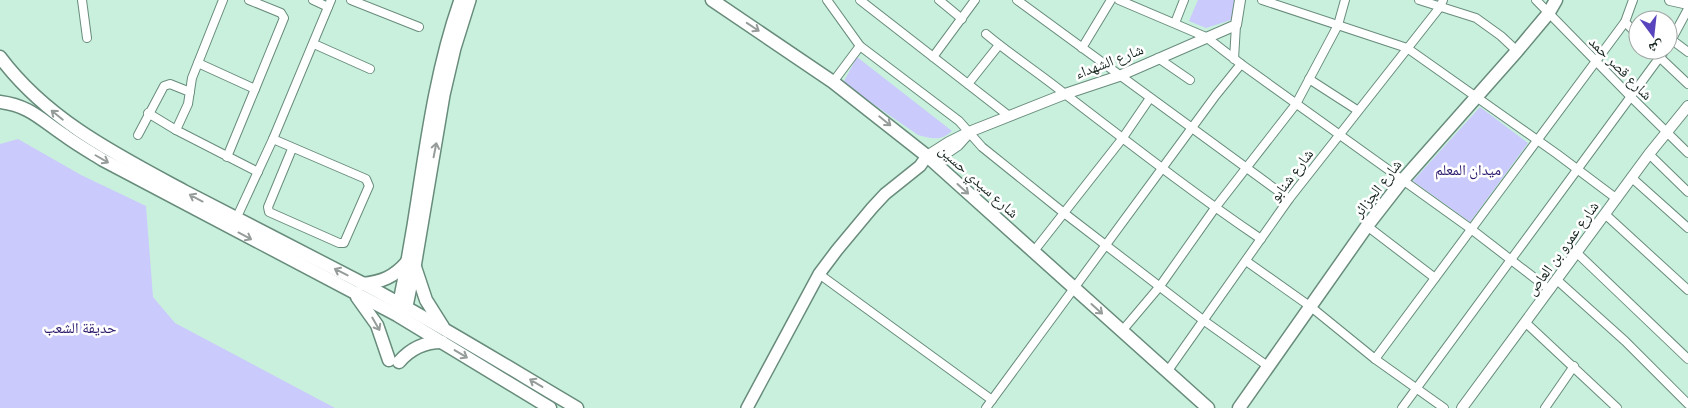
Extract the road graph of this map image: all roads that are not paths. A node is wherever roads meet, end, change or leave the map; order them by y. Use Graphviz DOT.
graph roads {
  1 [pos="82,0"];
  2 [pos="223,0"];
  3 [pos="249,0"];
  4 [pos="315,0"];
  5 [pos="351,0"];
  6 [pos="460,0"];
  7 [pos="470,0"];
  8 [pos="712,0"];
  9 [pos="827,0"];
  10 [pos="860,0"];
  11 [pos="939,0"];
  12 [pos="976,0"];
  13 [pos="1017,0"];
  14 [pos="1111,0"];
  15 [pos="1119,0"];
  16 [pos="1184,0"];
  17 [pos="1240,0"];
  18 [pos="1262,0"];
  19 [pos="1345,0"];
  20 [pos="1419,0"];
  21 [pos="1536,0"];
  22 [pos="1556,0"];
  23 [pos="1633,0"];
  24 [pos="1670,0"];
  25 [pos="329,3"];
  26 [pos="1441,3"];
  27 [pos="1688,4"];
  28 [pos="1688,9"];
  29 [pos="1548,14"];
  30 [pos="962,19"];
  31 [pos="1624,22"];
  32 [pos="1175,23"];
  33 [pos="1236,24"];
  34 [pos="1338,25"];
  35 [pos="1628,26"];
  36 [pos="419,27"];
  37 [pos="1678,28"];
  38 [pos="986,34"];
  39 [pos="1206,37"];
  40 [pos="87,38"];
  41 [pos="314,44"];
  42 [pos="999,45"];
  43 [pos="860,46"];
  44 [pos="1082,48"];
  45 [pos="1407,48"];
  46 [pos="1517,51"];
  47 [pos="0,57"];
  48 [pos="933,57"];
  49 [pos="1158,58"];
  50 [pos="1657,60"];
  51 [pos="1662,60"];
  52 [pos="1237,62"];
  53 [pos="1595,62"];
  54 [pos="198,64"];
  55 [pos="370,69"];
  56 [pos="1119,76"];
  57 [pos="1309,79"];
  58 [pos="1190,80"];
  59 [pos="833,82"];
  60 [pos="968,84"];
  61 [pos="1688,84"];
  62 [pos="255,89"];
  63 [pos="190,92"];
  64 [pos="1065,94"];
  65 [pos="1476,96"];
  66 [pos="1630,97"];
  67 [pos="1150,98"];
  68 [pos="0,102"];
  69 [pos="1296,104"];
  70 [pos="1688,106"];
  71 [pos="1357,110"];
  72 [pos="148,113"];
  73 [pos="1009,116"];
  74 [pos="1193,128"];
  75 [pos="176,130"];
  76 [pos="969,132"];
  77 [pos="1667,133"];
  78 [pos="1340,134"];
  79 [pos="138,135"];
  80 [pos="273,139"];
  81 [pos="1122,139"];
  82 [pos="1536,140"];
  83 [pos="292,149"];
  84 [pos="1688,153"];
  85 [pos="1649,154"];
  86 [pos="227,157"];
  87 [pos="927,161"];
  88 [pos="1246,168"];
  89 [pos="1162,169"];
  90 [pos="1577,169"];
  91 [pos="258,172"];
  92 [pos="1632,178"];
  93 [pos="1402,181"];
  94 [pos="1688,192"];
  95 [pos="1289,199"];
  96 [pos="1617,199"];
  97 [pos="1215,208"];
  98 [pos="1064,213"];
  99 [pos="1606,214"];
  100 [pos="236,219"];
  101 [pos="1367,226"];
  102 [pos="1688,228"];
  103 [pos="1471,230"];
  104 [pos="1261,239"];
  105 [pos="1106,246"];
  106 [pos="1034,251"];
  107 [pos="1577,253"];
  108 [pos="1512,260"];
  109 [pos="1246,261"];
  110 [pos="411,264"];
  111 [pos="819,274"];
  112 [pos="1436,278"];
  113 [pos="1557,280"];
  114 [pos="1160,286"];
  115 [pos="358,288"];
  116 [pos="1074,289"];
  117 [pos="1550,290"];
  118 [pos="1688,290"];
  119 [pos="1311,307"];
  120 [pos="402,312"];
  121 [pos="1203,320"];
  122 [pos="1526,323"];
  123 [pos="444,329"];
  124 [pos="1122,332"];
  125 [pos="442,342"];
  126 [pos="1374,359"];
  127 [pos="1688,359"];
  128 [pos="1574,366"];
  129 [pos="1269,367"];
  130 [pos="1167,372"];
  131 [pos="1416,389"];
  132 [pos="992,400"];
  133 [pos="1688,404"];
  134 [pos="550,408"];
  135 [pos="577,408"];
  136 [pos="747,408"];
  137 [pos="986,408"];
  138 [pos="1208,408"];
  139 [pos="1239,408"];
  140 [pos="1402,408"];
  141 [pos="1444,408"];
  142 [pos="1462,408"];
  143 [pos="1545,408"];
  144 [pos="1617,408"];
  1 -- 40 [label="street"];
  2 -- 54 [label="street"];
  3 -- 62 [label="street"];
  4 -- 25 [label="street"];
  5 -- 36 [label="street"];
  6 -- 110 [label="main road"];
  110 -- 7 [label="main road, one-way"];
  8 -- 59 [label="main road, شارع سيدي حسين, one-way"];
  9 -- 43 [label="street"];
  10 -- 48 [label="street"];
  11 -- 30 [label="street"];
  12 -- 30 [label="street"];
  13 -- 44 [label="street"];
  14 -- 44 [label="street"];
  15 -- 32 [label="street"];
  16 -- 32 [label="street"];
  17 -- 33 [label="street"];
  18 -- 34 [label="street"];
  19 -- 34 [label="street"];
  20 -- 26 [label="street"];
  21 -- 29 [label="street, شارع قصر حمد"];
  22 -- 29 [label="main road, شارع الجزائر"];
  23 -- 31 [label="street"];
  24 -- 27 [label="street"];
  25 -- 41 [label="street"];
  26 -- 45 [label="street, شارع شنابو"];
  26 -- 46 [label="street"];
  28 -- 37 [label="street"];
  29 -- 46 [label="main road, شارع الجزائر"];
  29 -- 53 [label="street, شارع قصر حمد"];
  30 -- 48 [label="street"];
  31 -- 35 [label="street"];
  31 -- 53 [label="street"];
  32 -- 39 [label="street"];
  33 -- 39 [label="street, شارع الشهداء"];
  33 -- 52 [label="street"];
  34 -- 45 [label="street"];
  34 -- 57 [label="street"];
  38 -- 42 [label="street"];
  39 -- 49 [label="street, شارع الشهداء"];
  39 -- 52 [label="street"];
  41 -- 55 [label="street"];
  41 -- 80 [label="street"];
  42 -- 60 [label="street"];
  42 -- 64 [label="street"];
  43 -- 59 [label="street"];
  43 -- 76 [label="street"];
  44 -- 56 [label="street"];
  45 -- 65 [label="street"];
  45 -- 71 [label="street, شارع شنابو"];
  46 -- 65 [label="main road, شارع الجزائر"];
  100 -- 47 [label="main road, one-way"];
  48 -- 60 [label="street"];
  49 -- 56 [label="street, شارع الشهداء"];
  49 -- 58 [label="street"];
  50 -- 66 [label="street"];
  51 -- 61 [label="street"];
  52 -- 69 [label="street"];
  52 -- 74 [label="street"];
  53 -- 66 [label="street, شارع قصر حمد"];
  53 -- 82 [label="street"];
  54 -- 62 [label="street"];
  54 -- 63 [label="street"];
  56 -- 64 [label="street, شارع الشهداء"];
  56 -- 67 [label="street"];
  57 -- 69 [label="street"];
  57 -- 71 [label="street"];
  59 -- 87 [label="main road, شارع سيدي حسين, one-way"];
  60 -- 73 [label="street"];
  62 -- 86 [label="street"];
  63 -- 72 [label="street"];
  63 -- 75 [label="street"];
  64 -- 73 [label="street, شارع الشهداء"];
  64 -- 81 [label="street"];
  65 -- 82 [label="street"];
  65 -- 93 [label="main road, شارع الجزائر"];
  66 -- 77 [label="street, شارع قصر حمد"];
  66 -- 90 [label="street"];
  67 -- 74 [label="street"];
  67 -- 81 [label="street"];
  68 -- 115 [label="main road, one-way"];
  69 -- 78 [label="street"];
  69 -- 88 [label="street"];
  70 -- 77 [label="street, شارع عمرو بن العاص"];
  71 -- 78 [label="street, شارع شنابو"];
  72 -- 75 [label="street"];
  72 -- 79 [label="street"];
  73 -- 76 [label="street, شارع الشهداء"];
  74 -- 88 [label="street"];
  74 -- 89 [label="street"];
  75 -- 86 [label="street"];
  76 -- 87 [label="street, شارع الشهداء"];
  76 -- 98 [label="street"];
  77 -- 84 [label="street, شارع قصر حمد"];
  77 -- 85 [label="street, شارع عمرو بن العاص"];
  78 -- 93 [label="street"];
  78 -- 95 [label="street, شارع شنابو"];
  80 -- 83 [label="street"];
  80 -- 91 [label="street"];
  81 -- 89 [label="street"];
  81 -- 98 [label="street"];
  82 -- 90 [label="street"];
  82 -- 103 [label="street"];
  83 -- 83 [label="street"];
  85 -- 92 [label="street, شارع عمرو بن العاص"];
  85 -- 94 [label="street"];
  86 -- 91 [label="street"];
  87 -- 106 [label="main road, شارع سيدي حسين, one-way"];
  87 -- 111 [label="main road"];
  88 -- 95 [label="street"];
  88 -- 97 [label="street"];
  89 -- 97 [label="street"];
  89 -- 105 [label="street"];
  90 -- 96 [label="street"];
  90 -- 108 [label="street"];
  91 -- 100 [label="street"];
  92 -- 96 [label="street, شارع عمرو بن العاص"];
  92 -- 102 [label="street"];
  93 -- 101 [label="main road, شارع الجزائر"];
  93 -- 103 [label="street"];
  95 -- 104 [label="street, شارع شنابو"];
  96 -- 99 [label="street, شارع عمرو بن العاص"];
  97 -- 104 [label="street"];
  97 -- 114 [label="street"];
  98 -- 105 [label="street"];
  98 -- 106 [label="street"];
  99 -- 107 [label="street, شارع عمرو بن العاص"];
  99 -- 118 [label="street"];
  115 -- 100 [label="main road, one-way"];
  101 -- 112 [label="street"];
  101 -- 119 [label="main road, شارع الجزائر"];
  103 -- 108 [label="street"];
  103 -- 112 [label="street"];
  104 -- 109 [label="street, شارع شنابو"];
  105 -- 114 [label="street"];
  105 -- 116 [label="street"];
  106 -- 116 [label="main road, شارع سيدي حسين"];
  107 -- 113 [label="street, شارع عمرو بن العاص"];
  107 -- 127 [label="street"];
  108 -- 117 [label="street"];
  108 -- 131 [label="street"];
  109 -- 119 [label="street"];
  109 -- 121 [label="street, شارع شنابو"];
  110 -- 115 [label="main road"];
  110 -- 120 [label="main road"];
  110 -- 123 [label="main road"];
  111 -- 132 [label="street"];
  111 -- 136 [label="main road"];
  112 -- 126 [label="street"];
  113 -- 117 [label="street, شارع عمرو بن العاص"];
  113 -- 133 [label="street"];
  114 -- 121 [label="street"];
  114 -- 124 [label="street"];
  115 -- 120 [label="main road"];
  115 -- 125 [label="main road, one-way"];
  116 -- 124 [label="main road, شارع سيدي حسين, one-way"];
  116 -- 132 [label="street"];
  117 -- 122 [label="street, شارع عمرو بن العاص"];
  119 -- 126 [label="street"];
  119 -- 129 [label="main road, شارع الجزائر"];
  120 -- 123 [label="main road"];
  120 -- 125 [label="main road"];
  121 -- 129 [label="street"];
  121 -- 130 [label="street, شارع شنابو"];
  122 -- 128 [label="street"];
  122 -- 142 [label="street, شارع عمرو بن العاص"];
  135 -- 123 [label="main road, one-way"];
  124 -- 130 [label="main road, شارع سيدي حسين"];
  125 -- 134 [label="main road, one-way"];
  126 -- 131 [label="street"];
  128 -- 143 [label="street"];
  128 -- 144 [label="street"];
  129 -- 139 [label="main road, شارع الجزائر"];
  130 -- 138 [label="main road, شارع سيدي حسين"];
  131 -- 140 [label="street"];
  131 -- 141 [label="street"];
  132 -- 137 [label="street"];
}
